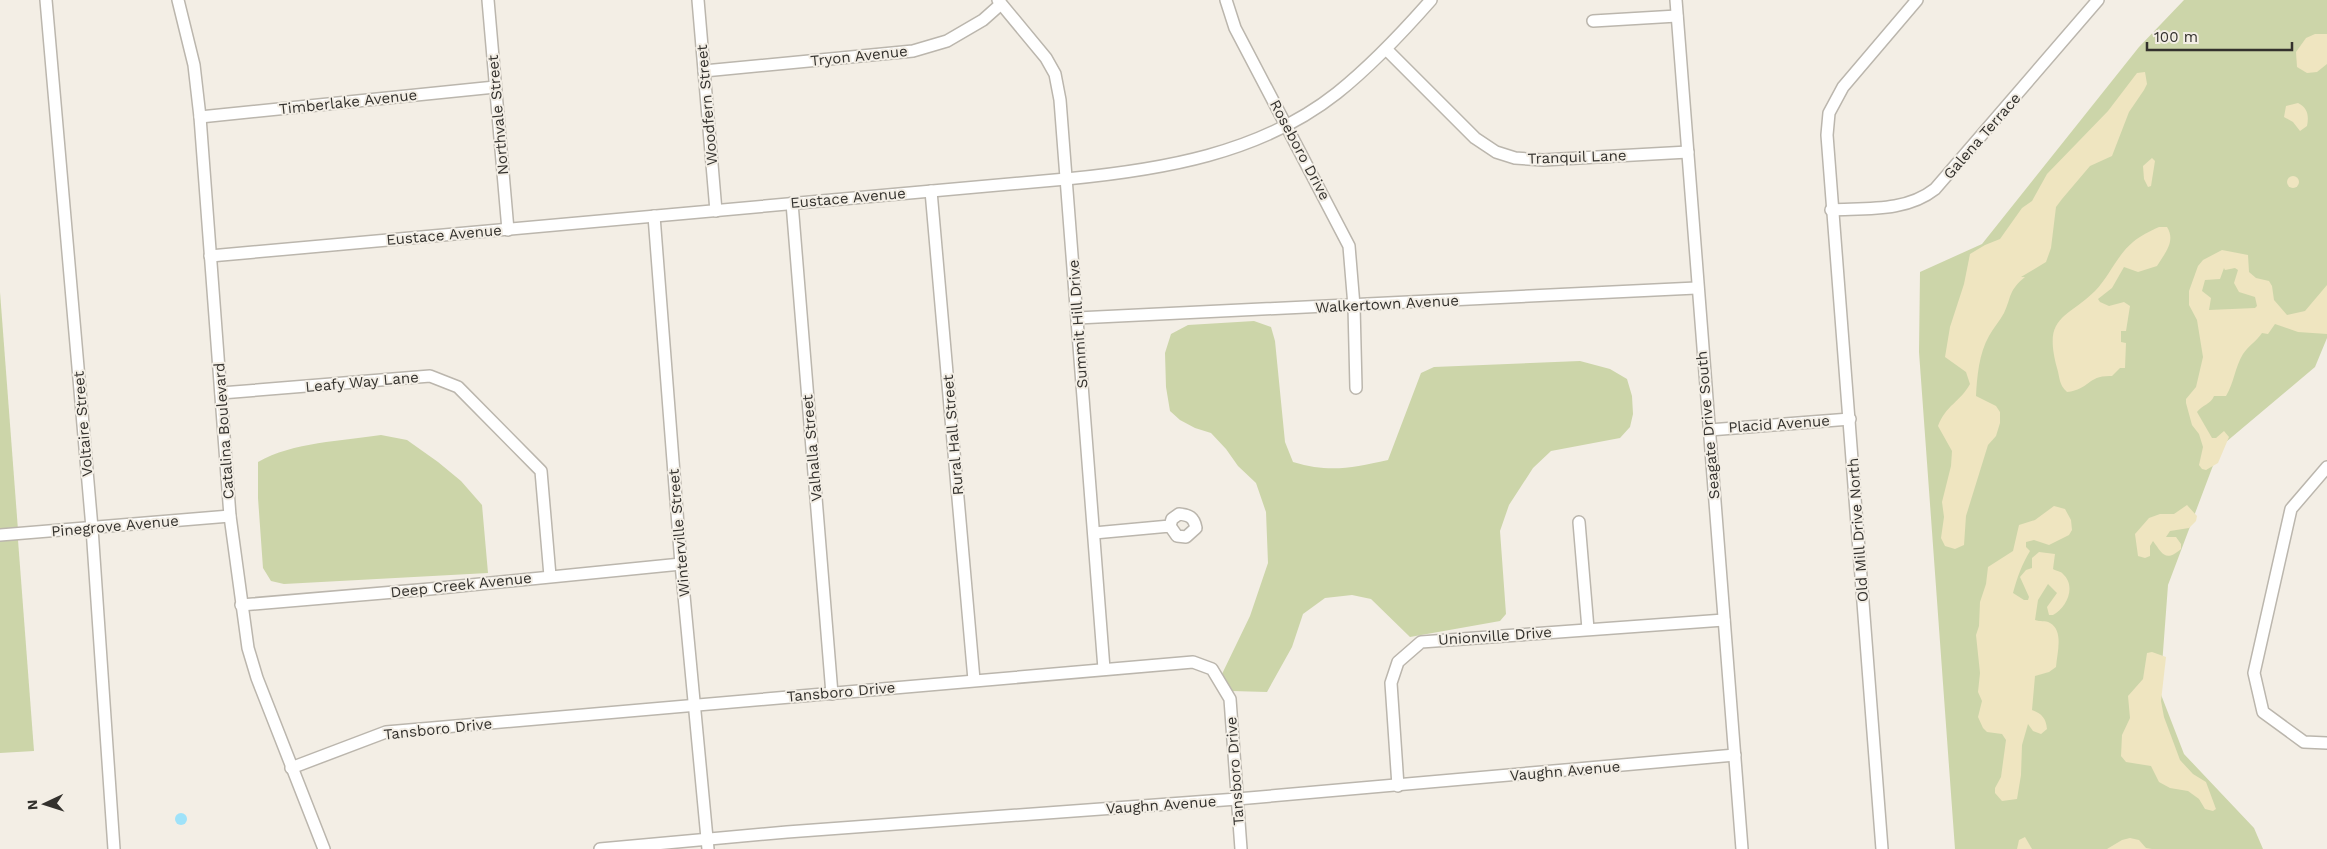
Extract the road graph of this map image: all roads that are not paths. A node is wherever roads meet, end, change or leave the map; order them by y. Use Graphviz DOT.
graph roads {
  1 [pos="46,0"];
  2 [pos="178,0"];
  3 [pos="488,0"];
  4 [pos="698,0"];
  5 [pos="1226,0"];
  6 [pos="1432,0"];
  7 [pos="1676,0"];
  8 [pos="1917,0"];
  9 [pos="2098,0"];
  10 [pos="999,2"];
  11 [pos="1677,16"];
  12 [pos="1593,21"];
  13 [pos="1387,50"];
  14 [pos="704,71"];
  15 [pos="495,87"];
  16 [pos="200,117"];
  17 [pos="1286,125"];
  18 [pos="1688,152"];
  19 [pos="1066,179"];
  20 [pos="931,191"];
  21 [pos="792,203"];
  22 [pos="1831,210"];
  23 [pos="716,211"];
  24 [pos="654,216"];
  25 [pos="508,230"];
  26 [pos="210,256"];
  27 [pos="1696,288"];
  28 [pos="1354,306"];
  29 [pos="1077,318"];
  30 [pos="1356,388"];
  31 [pos="221,393"];
  32 [pos="1850,419"];
  33 [pos="1709,430"];
  34 [pos="2327,467"];
  35 [pos="230,516"];
  36 [pos="1579,522"];
  37 [pos="1170,526"];
  38 [pos="92,528"];
  39 [pos="1094,533"];
  40 [pos="0,535"];
  41 [pos="681,564"];
  42 [pos="550,576"];
  43 [pos="241,605"];
  44 [pos="1724,620"];
  45 [pos="1588,629"];
  46 [pos="1104,669"];
  47 [pos="974,680"];
  48 [pos="832,694"];
  49 [pos="693,704"];
  50 [pos="2327,744"];
  51 [pos="1735,755"];
  52 [pos="291,768"];
  53 [pos="1398,786"];
  54 [pos="1237,799"];
  55 [pos="707,844"];
  56 [pos="114,849"];
  57 [pos="324,849"];
  58 [pos="600,849"];
  59 [pos="1241,849"];
  60 [pos="1742,849"];
  61 [pos="1882,849"];
  1 -- 38 [label="street, Voltaire Street"];
  2 -- 16 [label="street, Catalina Boulevard"];
  3 -- 15 [label="street, Northvale Street"];
  4 -- 14 [label="street, Woodfern Street"];
  5 -- 17 [label="street, Roseboro Drive"];
  6 -- 13 [label="street, Eustace Avenue"];
  7 -- 11 [label="street, Seagate Drive South"];
  8 -- 22 [label="street, Old Mill Drive North"];
  9 -- 22 [label="street, Galena Terrace"];
  10 -- 14 [label="street, Tryon Avenue"];
  10 -- 19 [label="street, Summit Hill Drive"];
  11 -- 12 [label="street"];
  11 -- 18 [label="street, Seagate Drive South"];
  13 -- 17 [label="street, Eustace Avenue"];
  13 -- 18 [label="street, Tranquil Lane"];
  14 -- 23 [label="street, Woodfern Street"];
  15 -- 16 [label="street, Timberlake Avenue"];
  15 -- 25 [label="street, Northvale Street"];
  16 -- 26 [label="street, Catalina Boulevard"];
  17 -- 19 [label="street, Eustace Avenue"];
  17 -- 28 [label="street, Roseboro Drive"];
  18 -- 27 [label="street, Seagate Drive South"];
  19 -- 20 [label="street, Eustace Avenue"];
  19 -- 29 [label="street, Summit Hill Drive"];
  20 -- 21 [label="street, Eustace Avenue"];
  20 -- 47 [label="street, Rural Hall Street"];
  21 -- 23 [label="street, Eustace Avenue"];
  21 -- 48 [label="street, Valhalla Street"];
  22 -- 32 [label="street, Old Mill Drive North"];
  23 -- 24 [label="street, Eustace Avenue"];
  24 -- 25 [label="street, Eustace Avenue"];
  24 -- 41 [label="street, Winterville Street"];
  25 -- 26 [label="street, Eustace Avenue"];
  26 -- 31 [label="street, Catalina Boulevard"];
  27 -- 28 [label="street, Walkertown Avenue"];
  27 -- 33 [label="street, Seagate Drive South"];
  28 -- 29 [label="street, Walkertown Avenue"];
  28 -- 30 [label="street, Roseboro Drive"];
  29 -- 39 [label="street, Summit Hill Drive"];
  31 -- 35 [label="street, Catalina Boulevard"];
  31 -- 42 [label="street, Leafy Way Lane"];
  32 -- 33 [label="street, Placid Avenue"];
  32 -- 61 [label="street, Old Mill Drive North"];
  33 -- 44 [label="street, Seagate Drive South"];
  34 -- 50 [label="street"];
  35 -- 38 [label="street, Pinegrove Avenue"];
  35 -- 43 [label="street, Catalina Boulevard"];
  36 -- 45 [label="street"];
  37 -- 39 [label="street"];
  38 -- 40 [label="street, Pinegrove Avenue"];
  38 -- 56 [label="street, Voltaire Street"];
  39 -- 46 [label="street, Summit Hill Drive"];
  41 -- 42 [label="street, Deep Creek Avenue"];
  41 -- 49 [label="street, Winterville Street"];
  42 -- 43 [label="street, Deep Creek Avenue"];
  43 -- 52 [label="street, Catalina Boulevard"];
  44 -- 45 [label="street, Unionville Drive"];
  44 -- 51 [label="street, Seagate Drive South"];
  45 -- 53 [label="street, Unionville Drive"];
  46 -- 47 [label="street, Tansboro Drive"];
  46 -- 54 [label="street, Tansboro Drive"];
  47 -- 48 [label="street, Tansboro Drive"];
  48 -- 49 [label="street, Tansboro Drive"];
  49 -- 52 [label="street, Tansboro Drive"];
  49 -- 55 [label="street, Winterville Street"];
  51 -- 53 [label="street, Vaughn Avenue"];
  51 -- 60 [label="street, Seagate Drive South"];
  52 -- 57 [label="street, Catalina Boulevard"];
  53 -- 54 [label="street, Vaughn Avenue"];
  54 -- 55 [label="street, Vaughn Avenue"];
  54 -- 59 [label="street, Tansboro Drive"];
  55 -- 58 [label="street, Vaughn Avenue"];
}
